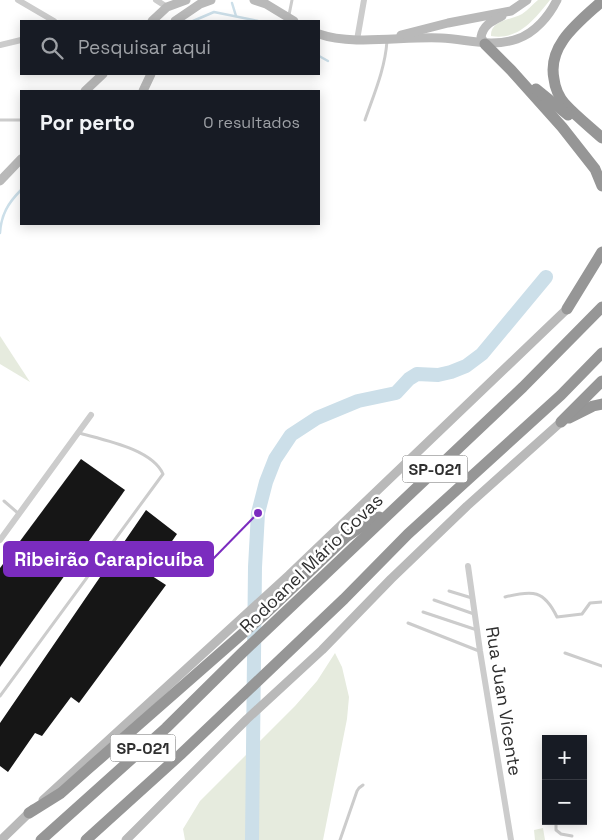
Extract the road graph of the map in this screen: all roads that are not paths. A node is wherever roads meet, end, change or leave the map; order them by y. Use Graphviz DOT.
graph roads {
  1 [pos="18,0"];
  2 [pos="156,0"];
  3 [pos="186,0"];
  4 [pos="210,0"];
  5 [pos="254,0"];
  6 [pos="292,0"];
  7 [pos="364,0"];
  8 [pos="527,0"];
  9 [pos="557,0"];
  10 [pos="602,1"];
  11 [pos="167,6"];
  12 [pos="511,11"];
  13 [pos="52,20"];
  14 [pos="153,20"];
  15 [pos="176,20"];
  16 [pos="292,20"];
  17 [pos="320,34"];
  18 [pos="387,38"];
  19 [pos="20,40"];
  20 [pos="358,40"];
  21 [pos="485,44"];
  22 [pos="0,45"];
  23 [pos="511,70"];
  24 [pos="101,75"];
  25 [pos="149,77"];
  26 [pos="86,90"];
  27 [pos="143,90"];
  28 [pos="0,120"];
  29 [pos="20,120"];
  30 [pos="365,120"];
  31 [pos="602,140"];
  32 [pos="20,160"];
  33 [pos="20,168"];
  34 [pos="0,183"];
  35 [pos="602,186"];
  36 [pos="602,252"];
  37 [pos="602,267"];
  38 [pos="602,307"];
  39 [pos="567,309"];
  40 [pos="602,353"];
  41 [pos="602,381"];
  42 [pos="602,404"];
  43 [pos="90,415"];
  44 [pos="561,422"];
  45 [pos="78,433"];
  46 [pos="4,501"];
  47 [pos="19,514"];
  48 [pos="388,514"];
  49 [pos="0,540"];
  50 [pos="468,566"];
  51 [pos="449,591"];
  52 [pos="505,597"];
  53 [pos="472,598"];
  54 [pos="434,600"];
  55 [pos="602,602"];
  56 [pos="423,612"];
  57 [pos="474,614"];
  58 [pos="408,623"];
  59 [pos="477,630"];
  60 [pos="480,651"];
  61 [pos="565,653"];
  62 [pos="602,666"];
  63 [pos="0,696"];
  64 [pos="364,785"];
  65 [pos="29,813"];
  66 [pos="556,825"];
  67 [pos="572,836"];
  68 [pos="1,840"];
  69 [pos="41,840"];
  70 [pos="86,840"];
  71 [pos="126,840"];
  72 [pos="340,840"];
  73 [pos="512,840"];
  1 -- 13 [label="street"];
  2 -- 11 [label="street"];
  3 -- 11 [label="main road"];
  4 -- 15 [label="main road"];
  5 -- 16 [label="main road"];
  6 -- 16 [label="lane"];
  7 -- 20 [label="street"];
  8 -- 12 [label="main road"];
  9 -- 21 [label="main road"];
  10 -- 31 [label="highway"];
  11 -- 14 [label="main road"];
  12 -- 18 [label="main road"];
  12 -- 21 [label="main road"];
  17 -- 20 [label="main road"];
  18 -- 20 [label="main road"];
  18 -- 21 [label="main road"];
  18 -- 30 [label="lane"];
  19 -- 22 [label="street"];
  21 -- 23 [label="highway"];
  23 -- 31 [label="highway"];
  23 -- 35 [label="highway"];
  24 -- 26 [label="main road"];
  25 -- 27 [label="main road"];
  28 -- 29 [label="lane"];
  32 -- 34 [label="main road"];
  33 -- 34 [label="main road"];
  36 -- 39 [label="highway"];
  37 -- 39 [label="highway"];
  38 -- 48 [label="highway, Rodoanel Mário Covas / SP-021"];
  39 -- 65 [label="main road"];
  40 -- 70 [label="highway, SP-021"];
  41 -- 44 [label="highway"];
  42 -- 44 [label="highway"];
  43 -- 45 [label="street"];
  44 -- 71 [label="main road"];
  45 -- 47 [label="street"];
  45 -- 63 [label="lane"];
  46 -- 47 [label="lane"];
  47 -- 49 [label="street"];
  48 -- 65 [label="highway"];
  48 -- 69 [label="highway, Rodoanel Mário Covas / SP-021"];
  50 -- 53 [label="street, Rua Juan Vicente"];
  51 -- 53 [label="lane"];
  52 -- 55 [label="lane"];
  53 -- 57 [label="street, Rua Juan Vicente"];
  54 -- 57 [label="lane"];
  56 -- 59 [label="lane"];
  57 -- 59 [label="street, Rua Juan Vicente"];
  58 -- 60 [label="lane"];
  59 -- 60 [label="street, Rua Juan Vicente"];
  60 -- 73 [label="street, Rua Juan Vicente"];
  61 -- 62 [label="lane"];
  64 -- 72 [label="lane"];
  65 -- 68 [label="main road"];
  66 -- 67 [label="lane"];
}
